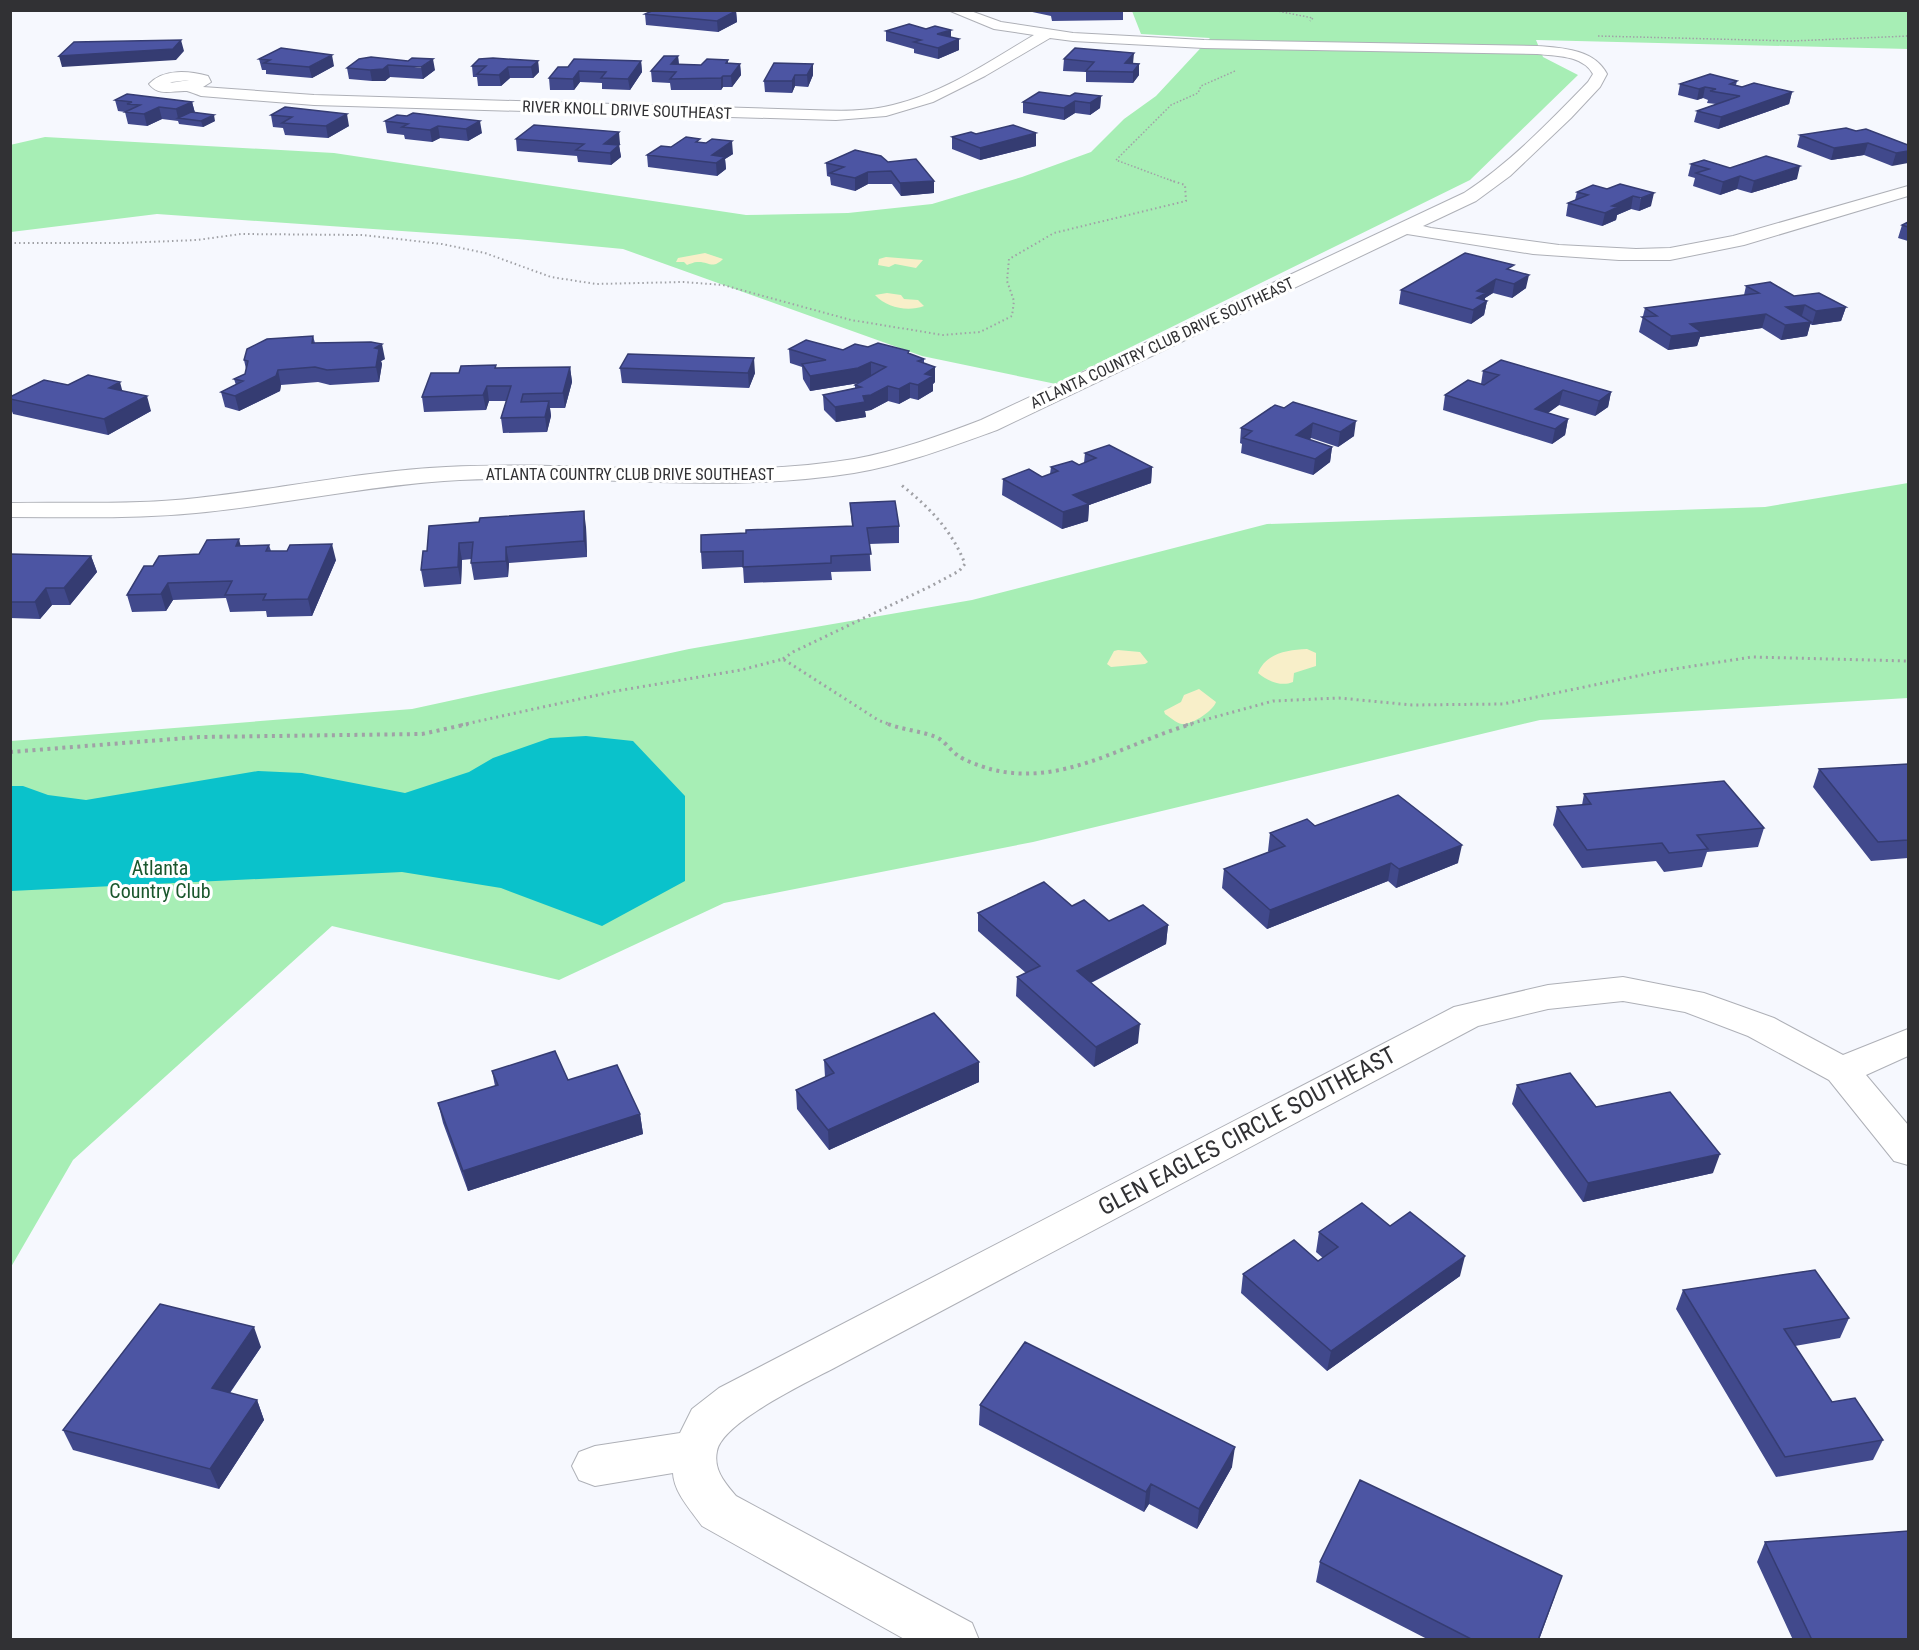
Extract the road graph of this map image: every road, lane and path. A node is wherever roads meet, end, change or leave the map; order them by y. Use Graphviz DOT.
graph roads {
  1 [pos="954,10"];
  2 [pos="1047,34"];
  3 [pos="1588,36"];
  4 [pos="1908,36"];
  5 [pos="1241,69"];
  6 [pos="189,87"];
  7 [pos="1908,191"];
  8 [pos="1406,228"];
  9 [pos="10,243"];
  10 [pos="874,463"];
  11 [pos="10,510"];
  12 [pos="783,659"];
  13 [pos="1908,661"];
  14 [pos="10,752"];
  15 [pos="1908,1041"];
  16 [pos="1842,1071"];
  17 [pos="1908,1151"];
  18 [pos="694,1450"];
  19 [pos="595,1466"];
  20 [pos="954,1640"];
  1 -- 2 [label="street, ATLANTA COUNTRY CLUB DRIVE SOUTHEAST"];
  2 -- 6 [label="street, RIVER KNOLL DRIVE SOUTHEAST"];
  2 -- 8 [label="street, ATLANTA COUNTRY CLUB DRIVE SOUTHEAST"];
  3 -- 4 [label="path"];
  5 -- 9 [label="path"];
  7 -- 8 [label="street"];
  8 -- 10 [label="street, ATLANTA COUNTRY CLUB DRIVE SOUTHEAST"];
  10 -- 11 [label="street, ATLANTA COUNTRY CLUB DRIVE SOUTHEAST"];
  10 -- 12 [label="path"];
  12 -- 13 [label="path"];
  12 -- 14 [label="path"];
  15 -- 16 [label="street"];
  16 -- 17 [label="street"];
  16 -- 18 [label="street, GLEN EAGLES CIRCLE SOUTHEAST"];
  18 -- 19 [label="street"];
  18 -- 20 [label="street"];
}
